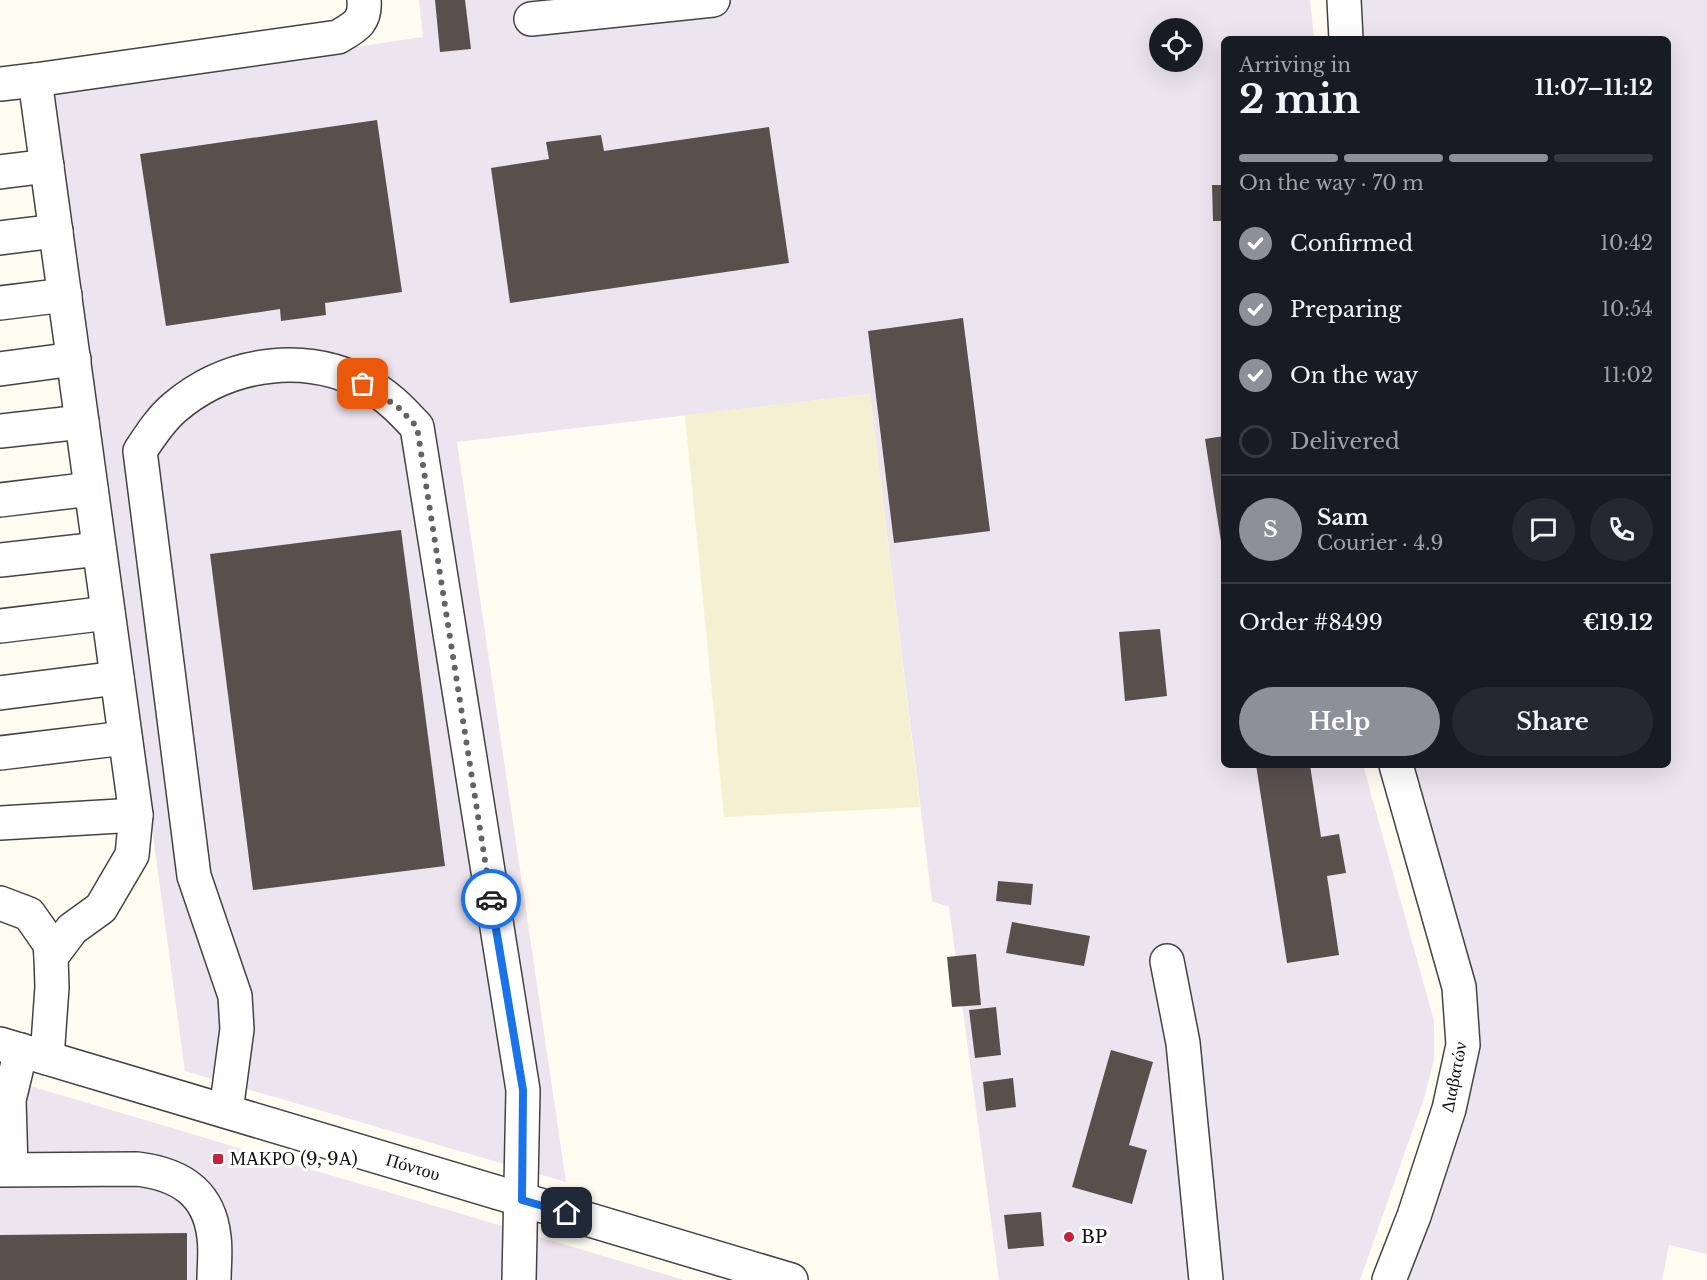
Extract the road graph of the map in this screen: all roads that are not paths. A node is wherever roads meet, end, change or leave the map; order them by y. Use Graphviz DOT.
graph roads {
  1 [pos="364,0"];
  2 [pos="713,0"];
  3 [pos="1344,0"];
  4 [pos="531,19"];
  5 [pos="1346,36"];
  6 [pos="35,80"];
  7 [pos="0,84"];
  8 [pos="47,166"];
  9 [pos="0,172"];
  10 [pos="56,231"];
  11 [pos="0,238"];
  12 [pos="65,295"];
  13 [pos="0,303"];
  14 [pos="74,359"];
  15 [pos="0,369"];
  16 [pos="82,422"];
  17 [pos="0,431"];
  18 [pos="91,489"];
  19 [pos="0,500"];
  20 [pos="99,549"];
  21 [pos="0,560"];
  22 [pos="108,613"];
  23 [pos="0,626"];
  24 [pos="117,678"];
  25 [pos="0,693"];
  26 [pos="125,738"];
  27 [pos="0,753"];
  28 [pos="1397,768"];
  29 [pos="136,815"];
  30 [pos="0,823"];
  31 [pos="0,903"];
  32 [pos="51,957"];
  33 [pos="1167,961"];
  34 [pos="23,1051"];
  35 [pos="226,1111"];
  36 [pos="5,1170"];
  37 [pos="522,1200"];
  38 [pos="214,1280"];
  39 [pos="519,1280"];
  40 [pos="791,1280"];
  41 [pos="1206,1280"];
  42 [pos="1389,1280"];
  1 -- 6 [label="street"];
  2 -- 4 [label="street"];
  3 -- 5 [label="street"];
  6 -- 7 [label="street"];
  6 -- 8 [label="street"];
  8 -- 9 [label="street"];
  8 -- 10 [label="street"];
  10 -- 11 [label="street"];
  10 -- 12 [label="street"];
  12 -- 13 [label="street"];
  12 -- 14 [label="street"];
  14 -- 15 [label="street"];
  14 -- 16 [label="street"];
  16 -- 17 [label="street"];
  16 -- 18 [label="street"];
  18 -- 19 [label="street"];
  18 -- 20 [label="street"];
  20 -- 21 [label="street"];
  20 -- 22 [label="street"];
  22 -- 23 [label="street"];
  22 -- 24 [label="street"];
  24 -- 25 [label="street"];
  24 -- 26 [label="street"];
  26 -- 27 [label="street"];
  26 -- 29 [label="street"];
  28 -- 42 [label="street, Διαβατών"];
  29 -- 30 [label="street"];
  29 -- 32 [label="street"];
  31 -- 32 [label="street"];
  32 -- 34 [label="street"];
  33 -- 41 [label="street"];
  34 -- 35 [label="street, Πόντου"];
  34 -- 36 [label="street"];
  35 -- 37 [label="street, Πόντου"];
  35 -- 37 [label="street"];
  36 -- 38 [label="street"];
  37 -- 39 [label="street"];
  37 -- 40 [label="street, Πόντου"];
}
